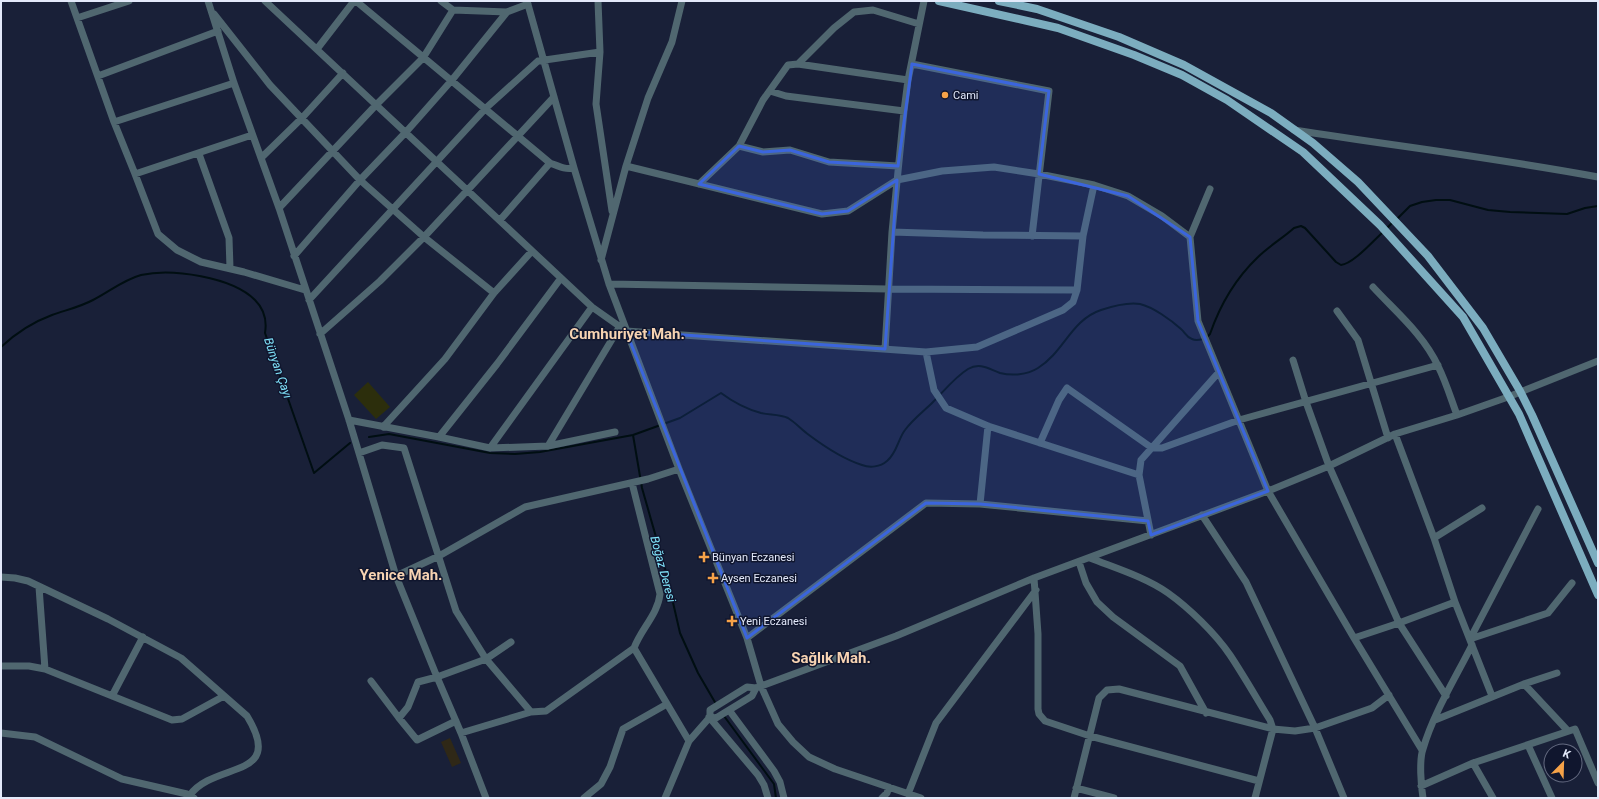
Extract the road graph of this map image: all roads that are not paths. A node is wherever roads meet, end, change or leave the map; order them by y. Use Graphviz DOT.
graph roads {
  1 [pos="71,1"];
  2 [pos="129,1"];
  3 [pos="208,1"];
  4 [pos="265,1"];
  5 [pos="355,1"];
  6 [pos="441,1"];
  7 [pos="598,1"];
  8 [pos="682,1"];
  9 [pos="924,1"];
  10 [pos="939,1"];
  11 [pos="999,1"];
  12 [pos="528,3"];
  13 [pos="212,10"];
  14 [pos="453,10"];
  15 [pos="507,12"];
  16 [pos="77,18"];
  17 [pos="919,24"];
  18 [pos="218,31"];
  19 [pos="317,49"];
  20 [pos="600,52"];
  21 [pos="423,58"];
  22 [pos="544,60"];
  23 [pos="798,64"];
  24 [pos="912,64"];
  25 [pos="343,73"];
  26 [pos="98,76"];
  27 [pos="452,80"];
  28 [pos="908,80"];
  29 [pos="234,83"];
  30 [pos="770,91"];
  31 [pos="554,97"];
  32 [pos="376,105"];
  33 [pos="486,108"];
  34 [pos="904,111"];
  35 [pos="302,118"];
  36 [pos="114,122"];
  37 [pos="1294,130"];
  38 [pos="406,132"];
  39 [pos="252,135"];
  40 [pos="518,136"];
  41 [pos="739,146"];
  42 [pos="332,151"];
  43 [pos="199,154"];
  44 [pos="261,158"];
  45 [pos="437,161"];
  46 [pos="550,162"];
  47 [pos="626,166"];
  48 [pos="898,166"];
  49 [pos="574,168"];
  50 [pos="135,174"];
  51 [pos="1039,174"];
  52 [pos="1598,177"];
  53 [pos="360,180"];
  54 [pos="897,180"];
  55 [pos="699,184"];
  56 [pos="1094,185"];
  57 [pos="1210,189"];
  58 [pos="467,191"];
  59 [pos="279,208"];
  60 [pos="393,210"];
  61 [pos="612,215"];
  62 [pos="500,220"];
  63 [pos="892,232"];
  64 [pos="1032,236"];
  65 [pos="1083,236"];
  66 [pos="424,237"];
  67 [pos="1190,237"];
  68 [pos="532,251"];
  69 [pos="294,256"];
  70 [pos="601,260"];
  71 [pos="230,268"];
  72 [pos="561,278"];
  73 [pos="609,284"];
  74 [pos="1373,287"];
  75 [pos="888,289"];
  76 [pos="305,290"];
  77 [pos="1076,290"];
  78 [pos="494,293"];
  79 [pos="309,300"];
  80 [pos="592,307"];
  81 [pos="1337,311"];
  82 [pos="623,328"];
  83 [pos="320,334"];
  84 [pos="885,349"];
  85 [pos="926,352"];
  86 [pos="1293,360"];
  87 [pos="1598,361"];
  88 [pos="1438,365"];
  89 [pos="1219,372"];
  90 [pos="1371,384"];
  91 [pos="1520,391"];
  92 [pos="1508,397"];
  93 [pos="1306,402"];
  94 [pos="1457,416"];
  95 [pos="349,420"];
  96 [pos="1239,420"];
  97 [pos="988,426"];
  98 [pos="383,427"];
  99 [pos="615,432"];
  100 [pos="1395,434"];
  101 [pos="439,437"];
  102 [pos="1388,438"];
  103 [pos="1040,443"];
  104 [pos="548,446"];
  105 [pos="490,448"];
  106 [pos="1152,448"];
  107 [pos="358,452"];
  108 [pos="1329,466"];
  109 [pos="680,469"];
  110 [pos="1139,475"];
  111 [pos="634,482"];
  112 [pos="1268,491"];
  113 [pos="980,504"];
  114 [pos="1482,508"];
  115 [pos="1538,509"];
  116 [pos="1202,515"];
  117 [pos="1148,521"];
  118 [pos="1151,534"];
  119 [pos="1434,538"];
  120 [pos="439,556"];
  121 [pos="1090,558"];
  122 [pos="1079,562"];
  123 [pos="1598,563"];
  124 [pos="396,576"];
  125 [pos="1,577"];
  126 [pos="1034,578"];
  127 [pos="1572,583"];
  128 [pos="39,587"];
  129 [pos="1036,590"];
  130 [pos="1598,595"];
  131 [pos="1455,602"];
  132 [pos="1399,623"];
  133 [pos="143,637"];
  134 [pos="747,638"];
  135 [pos="1354,638"];
  136 [pos="511,642"];
  137 [pos="1471,642"];
  138 [pos="634,648"];
  139 [pos="486,659"];
  140 [pos="1,666"];
  141 [pos="45,669"];
  142 [pos="1557,673"];
  143 [pos="436,677"];
  144 [pos="371,681"];
  145 [pos="1524,684"];
  146 [pos="758,687"];
  147 [pos="1389,695"];
  148 [pos="112,696"];
  149 [pos="224,696"];
  150 [pos="1446,696"];
  151 [pos="1492,696"];
  152 [pos="667,704"];
  153 [pos="728,711"];
  154 [pos="531,712"];
  155 [pos="1206,713"];
  156 [pos="711,715"];
  157 [pos="400,718"];
  158 [pos="1435,720"];
  159 [pos="456,721"];
  160 [pos="1315,728"];
  161 [pos="1273,729"];
  162 [pos="1568,731"];
  163 [pos="1,733"];
  164 [pos="461,733"];
  165 [pos="1090,736"];
  166 [pos="689,741"];
  167 [pos="1528,745"];
  168 [pos="1422,750"];
  169 [pos="1473,763"];
  170 [pos="1259,781"];
  171 [pos="1598,783"];
  172 [pos="1421,786"];
  173 [pos="889,788"];
  174 [pos="1076,788"];
  175 [pos="908,794"];
  176 [pos="192,797"];
  177 [pos="486,798"];
  178 [pos="584,798"];
  179 [pos="665,798"];
  180 [pos="768,798"];
  181 [pos="784,798"];
  182 [pos="882,798"];
  183 [pos="922,798"];
  184 [pos="1074,798"];
  185 [pos="1114,798"];
  186 [pos="1255,798"];
  187 [pos="1344,798"];
  188 [pos="1423,798"];
  189 [pos="1493,798"];
  190 [pos="1552,798"];
  1 -- 16 [label="street"];
  2 -- 16 [label="street"];
  3 -- 13 [label="street"];
  4 -- 19 [label="street"];
  5 -- 19 [label="street"];
  5 -- 21 [label="street"];
  6 -- 14 [label="street"];
  7 -- 20 [label="street"];
  8 -- 47 [label="street"];
  9 -- 17 [label="street"];
  10 -- 92 [label="main road"];
  11 -- 37 [label="main road"];
  12 -- 15 [label="street"];
  12 -- 22 [label="street"];
  13 -- 18 [label="street"];
  13 -- 35 [label="street"];
  14 -- 15 [label="street"];
  14 -- 21 [label="street"];
  15 -- 27 [label="street"];
  16 -- 26 [label="street"];
  17 -- 23 [label="street"];
  17 -- 24 [label="street"];
  18 -- 26 [label="street"];
  18 -- 29 [label="street"];
  19 -- 25 [label="street"];
  20 -- 22 [label="street"];
  20 -- 61 [label="street"];
  21 -- 27 [label="street"];
  21 -- 32 [label="street"];
  22 -- 31 [label="street"];
  22 -- 33 [label="street"];
  23 -- 28 [label="street"];
  23 -- 30 [label="street"];
  24 -- 28 [label="street"];
  24 -- 51 [label="street"];
  25 -- 32 [label="street"];
  25 -- 35 [label="street"];
  26 -- 36 [label="street"];
  27 -- 33 [label="street"];
  27 -- 38 [label="street"];
  28 -- 34 [label="street"];
  29 -- 36 [label="street"];
  29 -- 39 [label="street"];
  30 -- 34 [label="street"];
  30 -- 41 [label="street"];
  31 -- 40 [label="street"];
  31 -- 49 [label="street"];
  32 -- 38 [label="street"];
  32 -- 42 [label="street"];
  33 -- 40 [label="street"];
  33 -- 45 [label="street"];
  34 -- 48 [label="street"];
  35 -- 42 [label="street"];
  35 -- 44 [label="street"];
  36 -- 50 [label="street"];
  37 -- 52 [label="street"];
  37 -- 91 [label="main road"];
  38 -- 45 [label="street"];
  38 -- 53 [label="street"];
  39 -- 43 [label="street"];
  39 -- 44 [label="street"];
  40 -- 46 [label="street"];
  40 -- 58 [label="street"];
  41 -- 48 [label="street"];
  41 -- 55 [label="street"];
  42 -- 53 [label="street"];
  42 -- 59 [label="street"];
  43 -- 50 [label="street"];
  43 -- 71 [label="street"];
  44 -- 59 [label="street"];
  45 -- 58 [label="street"];
  45 -- 60 [label="street"];
  46 -- 49 [label="street"];
  46 -- 62 [label="street"];
  47 -- 55 [label="street"];
  47 -- 61 [label="street"];
  48 -- 54 [label="street"];
  49 -- 70 [label="street"];
  50 -- 71 [label="street"];
  51 -- 54 [label="street"];
  51 -- 56 [label="street"];
  51 -- 64 [label="street"];
  53 -- 60 [label="street"];
  53 -- 69 [label="street"];
  54 -- 55 [label="street"];
  54 -- 63 [label="street"];
  56 -- 65 [label="street"];
  56 -- 67 [label="street"];
  57 -- 67 [label="street"];
  58 -- 62 [label="street"];
  58 -- 66 [label="street"];
  59 -- 69 [label="street"];
  60 -- 66 [label="street"];
  60 -- 79 [label="street"];
  61 -- 70 [label="street"];
  62 -- 68 [label="street"];
  63 -- 64 [label="street"];
  63 -- 75 [label="street"];
  64 -- 65 [label="street"];
  65 -- 77 [label="street"];
  66 -- 78 [label="street"];
  66 -- 83 [label="street"];
  67 -- 89 [label="street"];
  68 -- 72 [label="street"];
  68 -- 78 [label="street"];
  69 -- 76 [label="street"];
  70 -- 73 [label="street"];
  71 -- 76 [label="street"];
  72 -- 80 [label="street"];
  72 -- 101 [label="street"];
  73 -- 75 [label="street"];
  73 -- 82 [label="street"];
  74 -- 88 [label="street"];
  75 -- 77 [label="street"];
  75 -- 84 [label="street"];
  76 -- 79 [label="street"];
  77 -- 85 [label="street"];
  78 -- 98 [label="street"];
  79 -- 83 [label="street"];
  80 -- 82 [label="street"];
  80 -- 105 [label="street"];
  81 -- 90 [label="street"];
  82 -- 84 [label="street"];
  82 -- 104 [label="street"];
  82 -- 109 [label="street"];
  83 -- 95 [label="street"];
  84 -- 85 [label="street"];
  85 -- 97 [label="street"];
  86 -- 93 [label="street"];
  87 -- 91 [label="street"];
  88 -- 90 [label="street"];
  88 -- 94 [label="street"];
  89 -- 96 [label="street"];
  89 -- 106 [label="street"];
  90 -- 93 [label="street"];
  90 -- 102 [label="street"];
  91 -- 92 [label="street"];
  91 -- 123 [label="main road"];
  92 -- 94 [label="street"];
  92 -- 130 [label="main road"];
  93 -- 96 [label="street"];
  93 -- 108 [label="street"];
  94 -- 100 [label="street"];
  95 -- 98 [label="street"];
  95 -- 107 [label="street"];
  96 -- 106 [label="street"];
  96 -- 112 [label="street"];
  97 -- 103 [label="street"];
  97 -- 113 [label="street"];
  98 -- 101 [label="street"];
  99 -- 104 [label="street"];
  100 -- 102 [label="street"];
  100 -- 119 [label="street"];
  101 -- 105 [label="street"];
  102 -- 108 [label="street"];
  103 -- 106 [label="street"];
  103 -- 110 [label="street"];
  104 -- 105 [label="street"];
  106 -- 110 [label="street"];
  107 -- 120 [label="street"];
  107 -- 124 [label="street"];
  108 -- 112 [label="street"];
  108 -- 132 [label="street"];
  109 -- 111 [label="street"];
  109 -- 134 [label="street"];
  110 -- 117 [label="street"];
  111 -- 120 [label="street"];
  111 -- 138 [label="street"];
  112 -- 116 [label="street"];
  112 -- 135 [label="street"];
  113 -- 117 [label="street"];
  113 -- 134 [label="street"];
  114 -- 119 [label="street"];
  115 -- 137 [label="street"];
  116 -- 118 [label="street"];
  116 -- 160 [label="street"];
  117 -- 118 [label="street"];
  118 -- 121 [label="street"];
  119 -- 131 [label="street"];
  120 -- 124 [label="street"];
  120 -- 139 [label="street"];
  121 -- 122 [label="street"];
  121 -- 161 [label="street"];
  122 -- 126 [label="street"];
  122 -- 155 [label="street"];
  124 -- 143 [label="street"];
  125 -- 128 [label="street"];
  126 -- 129 [label="street"];
  126 -- 146 [label="street"];
  127 -- 137 [label="street"];
  128 -- 133 [label="street"];
  128 -- 141 [label="street"];
  129 -- 165 [label="street"];
  129 -- 175 [label="street"];
  131 -- 132 [label="street"];
  131 -- 137 [label="street"];
  132 -- 135 [label="street"];
  132 -- 150 [label="street"];
  133 -- 148 [label="street"];
  133 -- 149 [label="street"];
  134 -- 146 [label="street"];
  135 -- 147 [label="street"];
  136 -- 139 [label="street"];
  137 -- 150 [label="street"];
  137 -- 151 [label="street"];
  138 -- 152 [label="street"];
  138 -- 154 [label="street"];
  139 -- 143 [label="street"];
  139 -- 154 [label="street"];
  140 -- 141 [label="street"];
  141 -- 148 [label="street"];
  142 -- 145 [label="street"];
  143 -- 157 [label="street"];
  143 -- 159 [label="street"];
  144 -- 157 [label="street"];
  145 -- 151 [label="street"];
  145 -- 162 [label="street"];
  146 -- 153 [label="street"];
  146 -- 156 [label="street"];
  146 -- 173 [label="street"];
  147 -- 160 [label="street"];
  147 -- 168 [label="street"];
  148 -- 149 [label="street"];
  149 -- 176 [label="street"];
  150 -- 158 [label="street"];
  151 -- 158 [label="street"];
  152 -- 166 [label="street"];
  152 -- 178 [label="street"];
  153 -- 156 [label="street"];
  153 -- 181 [label="street"];
  154 -- 164 [label="street"];
  155 -- 161 [label="street"];
  155 -- 165 [label="street"];
  156 -- 166 [label="street"];
  156 -- 180 [label="street"];
  157 -- 159 [label="street"];
  158 -- 168 [label="street"];
  159 -- 164 [label="street"];
  160 -- 161 [label="street"];
  160 -- 187 [label="street"];
  161 -- 170 [label="street"];
  162 -- 167 [label="street"];
  162 -- 171 [label="street"];
  163 -- 176 [label="street"];
  164 -- 177 [label="street"];
  165 -- 170 [label="street"];
  165 -- 174 [label="street"];
  166 -- 179 [label="street"];
  167 -- 169 [label="street"];
  167 -- 190 [label="street"];
  168 -- 172 [label="street"];
  169 -- 172 [label="street"];
  169 -- 189 [label="street"];
  170 -- 186 [label="street"];
  172 -- 188 [label="street"];
  173 -- 175 [label="street"];
  173 -- 182 [label="street"];
  174 -- 184 [label="street"];
  174 -- 185 [label="street"];
  175 -- 183 [label="street"];
}
